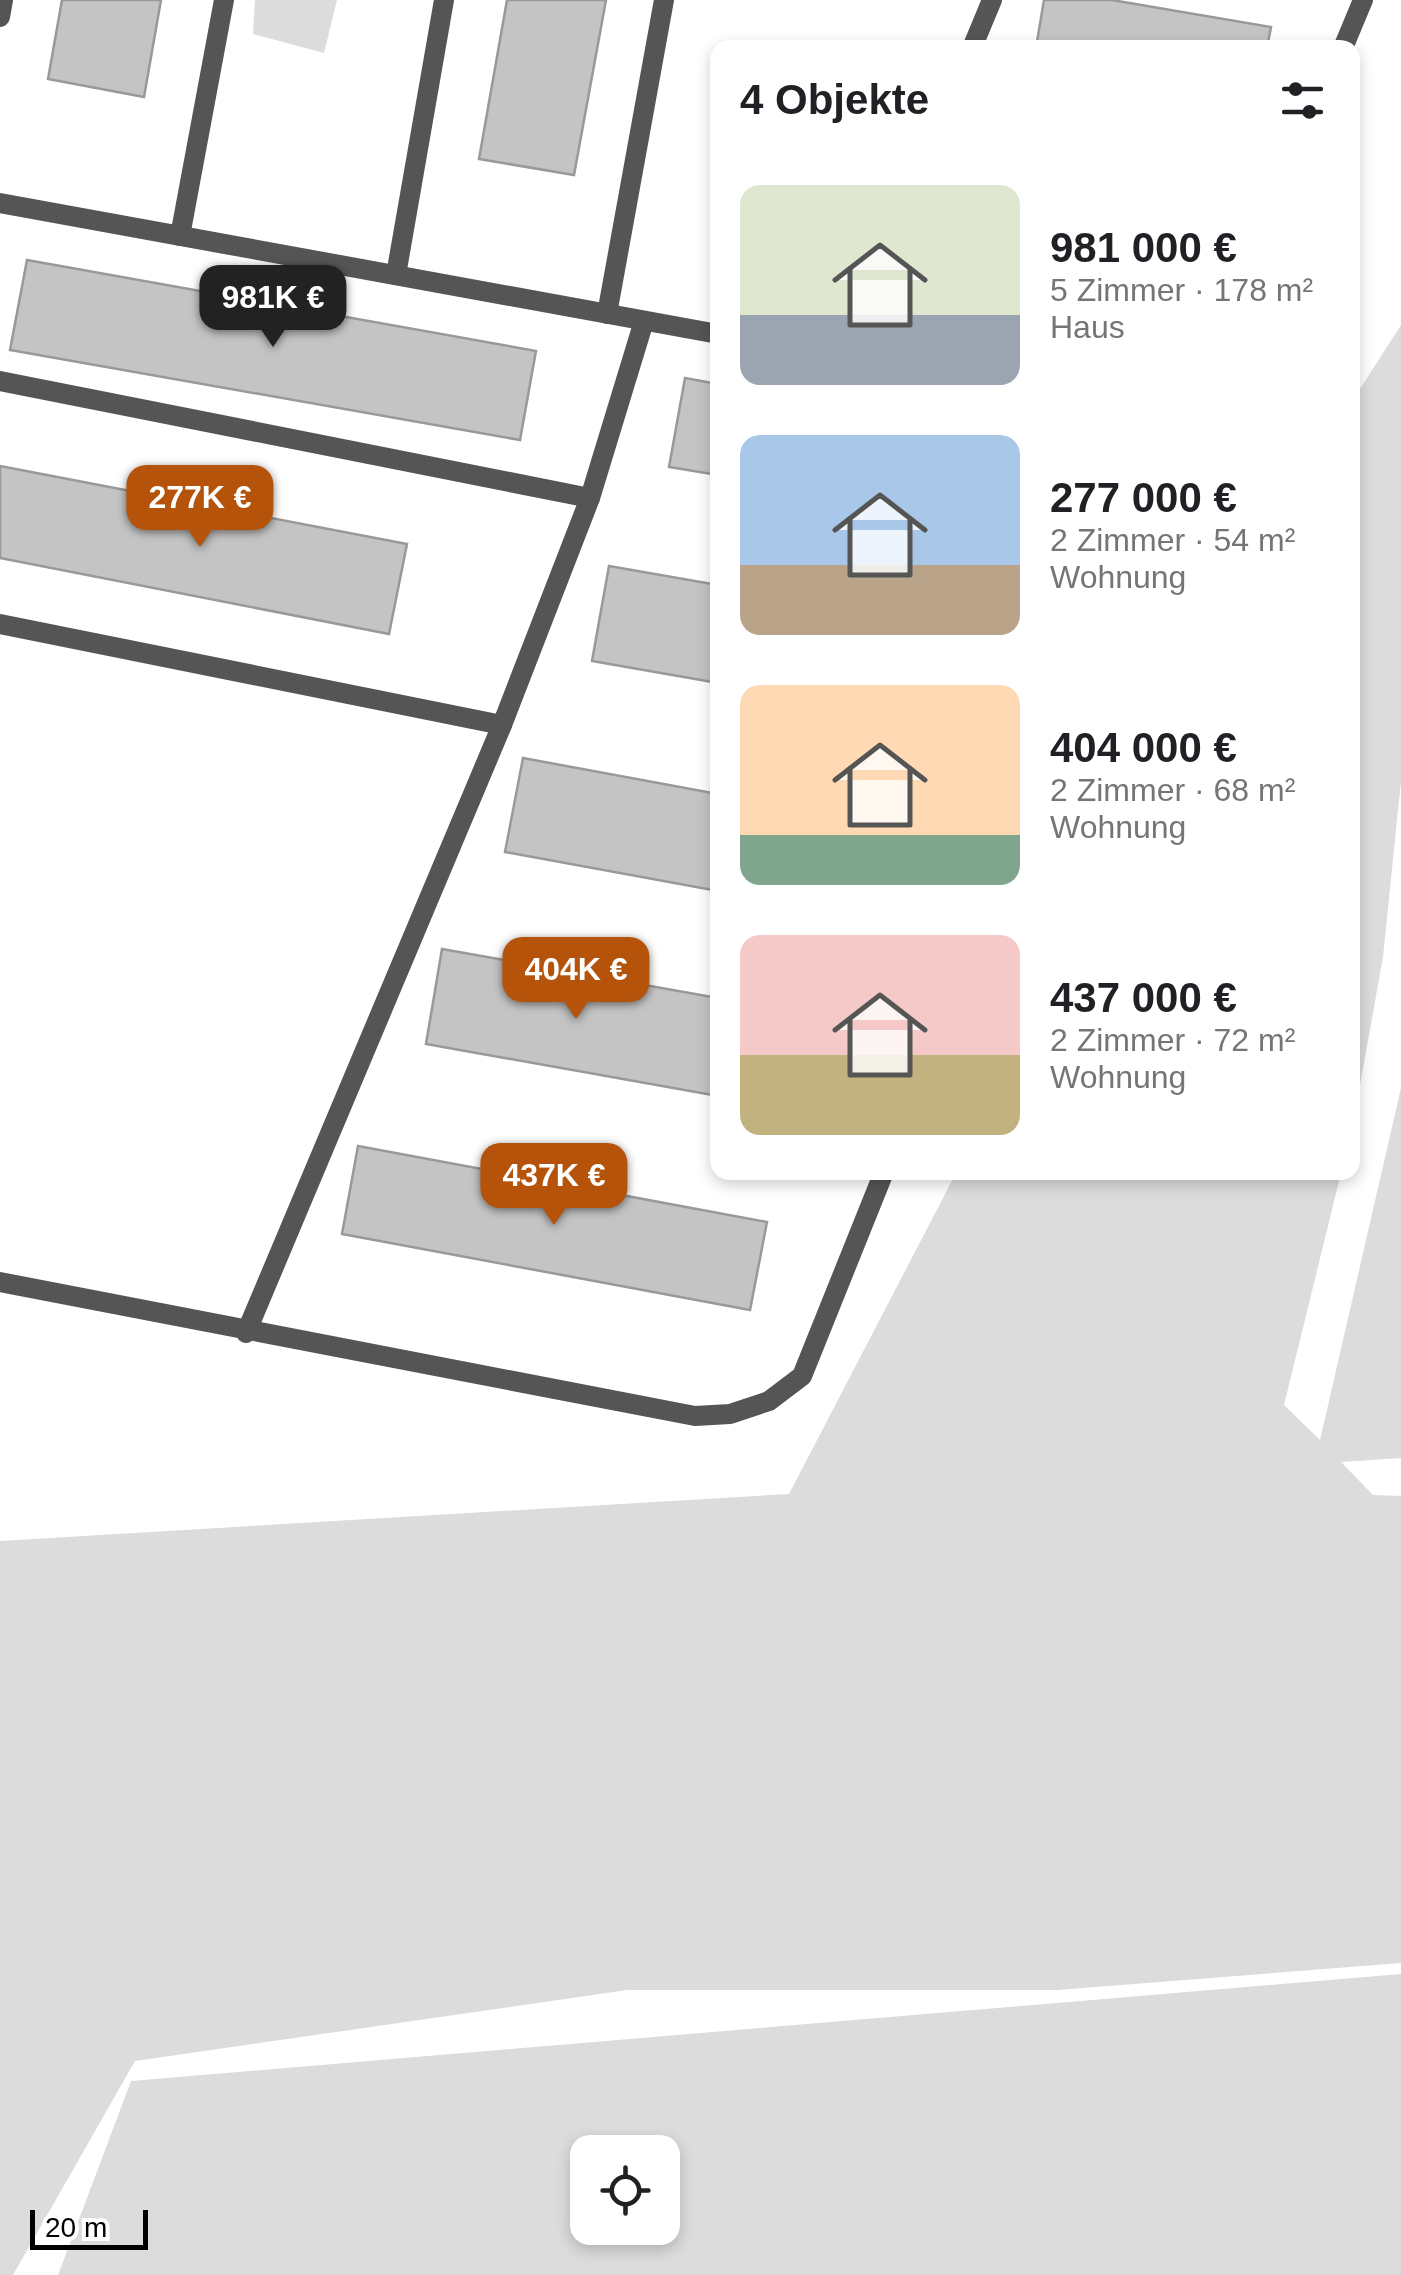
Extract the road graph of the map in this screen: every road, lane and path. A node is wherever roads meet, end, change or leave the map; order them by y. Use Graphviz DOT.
graph roads {
  1 [pos="3,0"];
  2 [pos="224,0"];
  3 [pos="444,0"];
  4 [pos="664,0"];
  5 [pos="992,0"];
  6 [pos="1363,0"];
  7 [pos="0,18"];
  8 [pos="975,40"];
  9 [pos="1347,40"];
  10 [pos="0,203"];
  11 [pos="180,236"];
  12 [pos="396,275"];
  13 [pos="607,314"];
  14 [pos="644,321"];
  15 [pos="710,333"];
  16 [pos="0,382"];
  17 [pos="590,498"];
  18 [pos="0,624"];
  19 [pos="502,724"];
  20 [pos="881,1180"];
  21 [pos="0,1282"];
  22 [pos="246,1333"];
  1 -- 7 [label="lane"];
  2 -- 11 [label="lane"];
  3 -- 12 [label="lane"];
  4 -- 13 [label="lane"];
  5 -- 8 [label="lane"];
  6 -- 9 [label="lane"];
  10 -- 11 [label="lane"];
  11 -- 12 [label="lane"];
  12 -- 13 [label="lane"];
  13 -- 14 [label="lane"];
  14 -- 15 [label="lane"];
  14 -- 17 [label="lane"];
  16 -- 17 [label="lane"];
  17 -- 19 [label="lane"];
  18 -- 19 [label="lane"];
  19 -- 22 [label="lane"];
  20 -- 22 [label="lane"];
  21 -- 22 [label="lane"];
}
